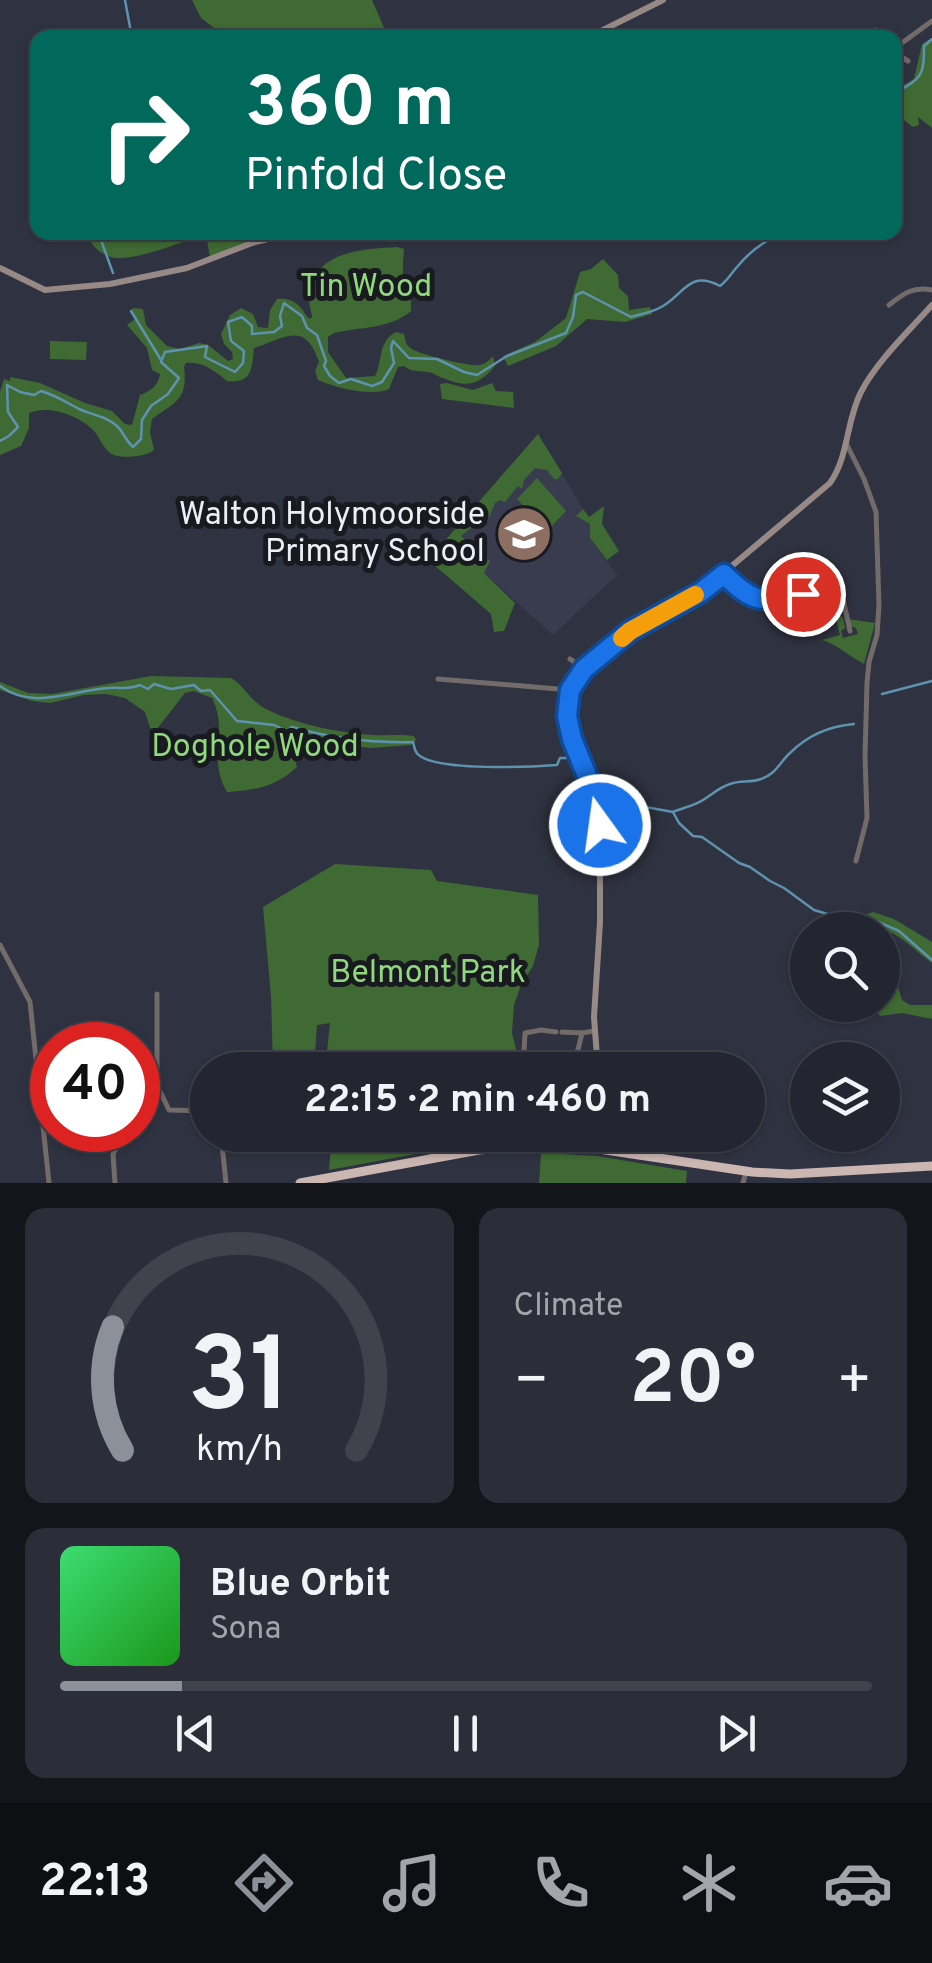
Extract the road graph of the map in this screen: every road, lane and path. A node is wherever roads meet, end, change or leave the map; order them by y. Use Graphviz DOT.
graph roads {
  1 [pos="663,0"];
  2 [pos="932,21"];
  3 [pos="603,30"];
  4 [pos="902,45"];
  5 [pos="902,56"];
  6 [pos="908,61"];
  7 [pos="264,240"];
  8 [pos="0,268"];
  9 [pos="932,290"];
  10 [pos="932,304"];
  11 [pos="889,305"];
  12 [pos="846,443"];
  13 [pos="724,574"];
  14 [pos="850,631"];
  15 [pos="570,659"];
  16 [pos="584,669"];
  17 [pos="438,679"];
  18 [pos="570,690"];
  19 [pos="856,861"];
  20 [pos="0,945"];
  21 [pos="157,994"];
  22 [pos="594,1031"];
  23 [pos="582,1033"];
  24 [pos="524,1052"];
  25 [pos="576,1052"];
  26 [pos="596,1052"];
  27 [pos="190,1111"];
  28 [pos="114,1152"];
  29 [pos="223,1152"];
  30 [pos="932,1166"];
  31 [pos="745,1177"];
  32 [pos="49,1183"];
  33 [pos="115,1183"];
  34 [pos="226,1183"];
  35 [pos="300,1183"];
  1 -- 3 [label="street"];
  2 -- 4 [label="street"];
  5 -- 6 [label="street"];
  7 -- 8 [label="street"];
  9 -- 11 [label="street"];
  10 -- 12 [label="street"];
  12 -- 13 [label="street"];
  12 -- 19 [label="street"];
  13 -- 14 [label="street"];
  13 -- 16 [label="street"];
  15 -- 16 [label="street"];
  16 -- 18 [label="street"];
  17 -- 18 [label="street"];
  18 -- 22 [label="street"];
  20 -- 32 [label="street"];
  21 -- 27 [label="street"];
  22 -- 23 [label="street"];
  22 -- 26 [label="street"];
  23 -- 24 [label="street"];
  23 -- 25 [label="street"];
  28 -- 33 [label="street"];
  29 -- 34 [label="street"];
  30 -- 31 [label="highway"];
  31 -- 35 [label="highway"];
}
